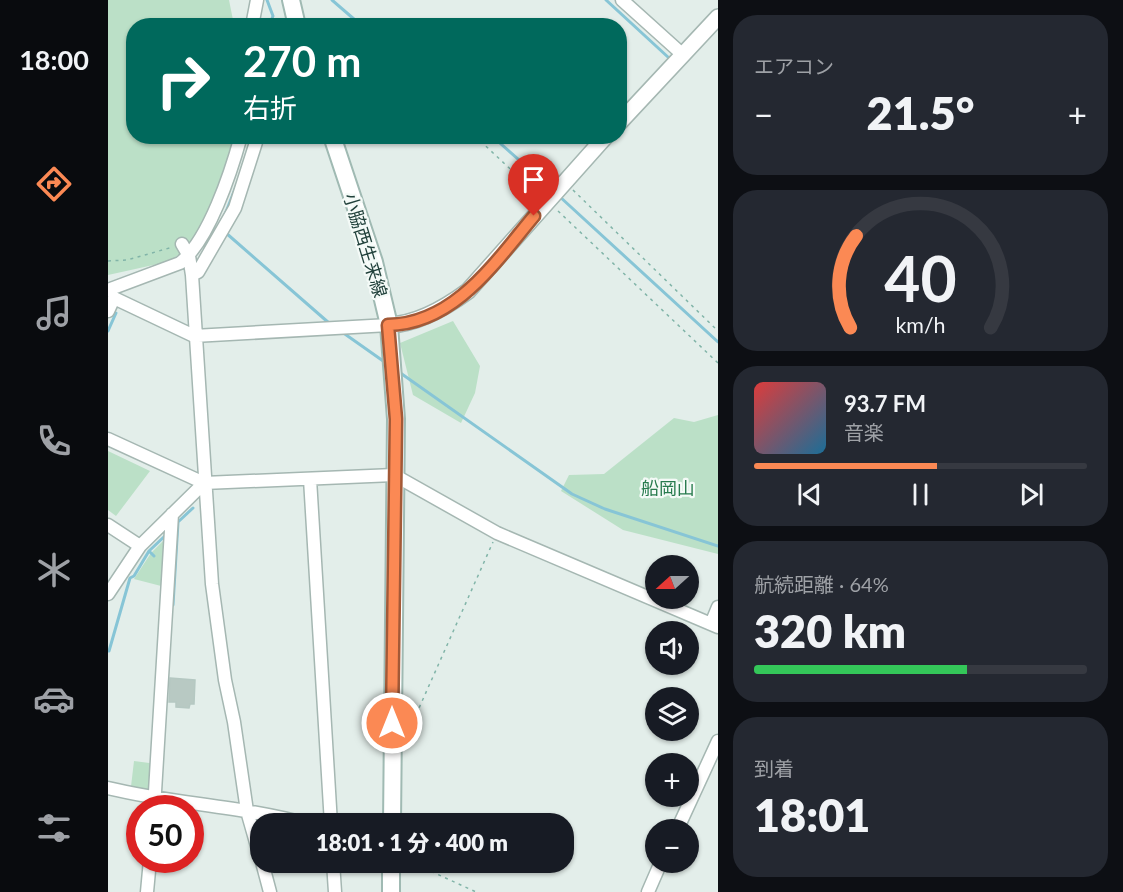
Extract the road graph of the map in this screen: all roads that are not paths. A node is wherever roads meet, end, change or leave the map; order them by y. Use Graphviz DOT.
graph roads {
  1 [pos="256,0"];
  2 [pos="291,0"];
  3 [pos="622,0"];
  4 [pos="718,17"];
  5 [pos="253,18"];
  6 [pos="295,18"];
  7 [pos="682,54"];
  8 [pos="627,114"];
  9 [pos="239,144"];
  10 [pos="255,144"];
  11 [pos="335,144"];
  12 [pos="599,144"];
  13 [pos="182,244"];
  14 [pos="189,256"];
  15 [pos="192,275"];
  16 [pos="112,288"];
  17 [pos="108,310"];
  18 [pos="388,325"];
  19 [pos="194,336"];
  20 [pos="108,439"];
  21 [pos="394,475"];
  22 [pos="310,479"];
  23 [pos="204,483"];
  24 [pos="172,514"];
  25 [pos="108,525"];
  26 [pos="140,546"];
  27 [pos="108,594"];
  28 [pos="718,607"];
  29 [pos="715,626"];
  30 [pos="718,741"];
  31 [pos="108,788"];
  32 [pos="128,795"];
  33 [pos="155,795"];
  34 [pos="204,808"];
  35 [pos="247,811"];
  36 [pos="256,813"];
  37 [pos="330,813"];
  38 [pos="392,813"];
  39 [pos="682,819"];
  40 [pos="250,822"];
  41 [pos="149,873"];
  42 [pos="264,873"];
  43 [pos="334,873"];
  44 [pos="391,873"];
  45 [pos="657,873"];
  46 [pos="147,892"];
  47 [pos="270,892"];
  48 [pos="335,892"];
  49 [pos="391,892"];
  50 [pos="648,892"];
  1 -- 5 [label="street"];
  2 -- 6 [label="main road"];
  3 -- 7 [label="street"];
  4 -- 7 [label="street"];
  7 -- 8 [label="street"];
  9 -- 14 [label="street"];
  10 -- 15 [label="street"];
  11 -- 18 [label="main road, 小脇西生来線"];
  12 -- 18 [label="street"];
  13 -- 14 [label="street"];
  14 -- 15 [label="street"];
  14 -- 16 [label="street"];
  15 -- 19 [label="street"];
  16 -- 17 [label="street"];
  16 -- 19 [label="street"];
  18 -- 19 [label="street"];
  18 -- 21 [label="main road, 小脇西生来線"];
  19 -- 23 [label="street"];
  20 -- 23 [label="street"];
  21 -- 22 [label="street"];
  21 -- 29 [label="street"];
  21 -- 38 [label="main road, 小脇西生来線"];
  22 -- 23 [label="street"];
  22 -- 37 [label="street"];
  23 -- 24 [label="street"];
  23 -- 35 [label="street"];
  24 -- 26 [label="street"];
  24 -- 33 [label="street"];
  25 -- 26 [label="street"];
  26 -- 27 [label="street"];
  28 -- 29 [label="street"];
  30 -- 39 [label="street"];
  31 -- 32 [label="street"];
  34 -- 35 [label="street"];
  35 -- 36 [label="street"];
  35 -- 40 [label="street"];
  41 -- 46 [label="street"];
  42 -- 47 [label="street"];
  43 -- 48 [label="street"];
  44 -- 49 [label="main road"];
  45 -- 50 [label="street"];
}
